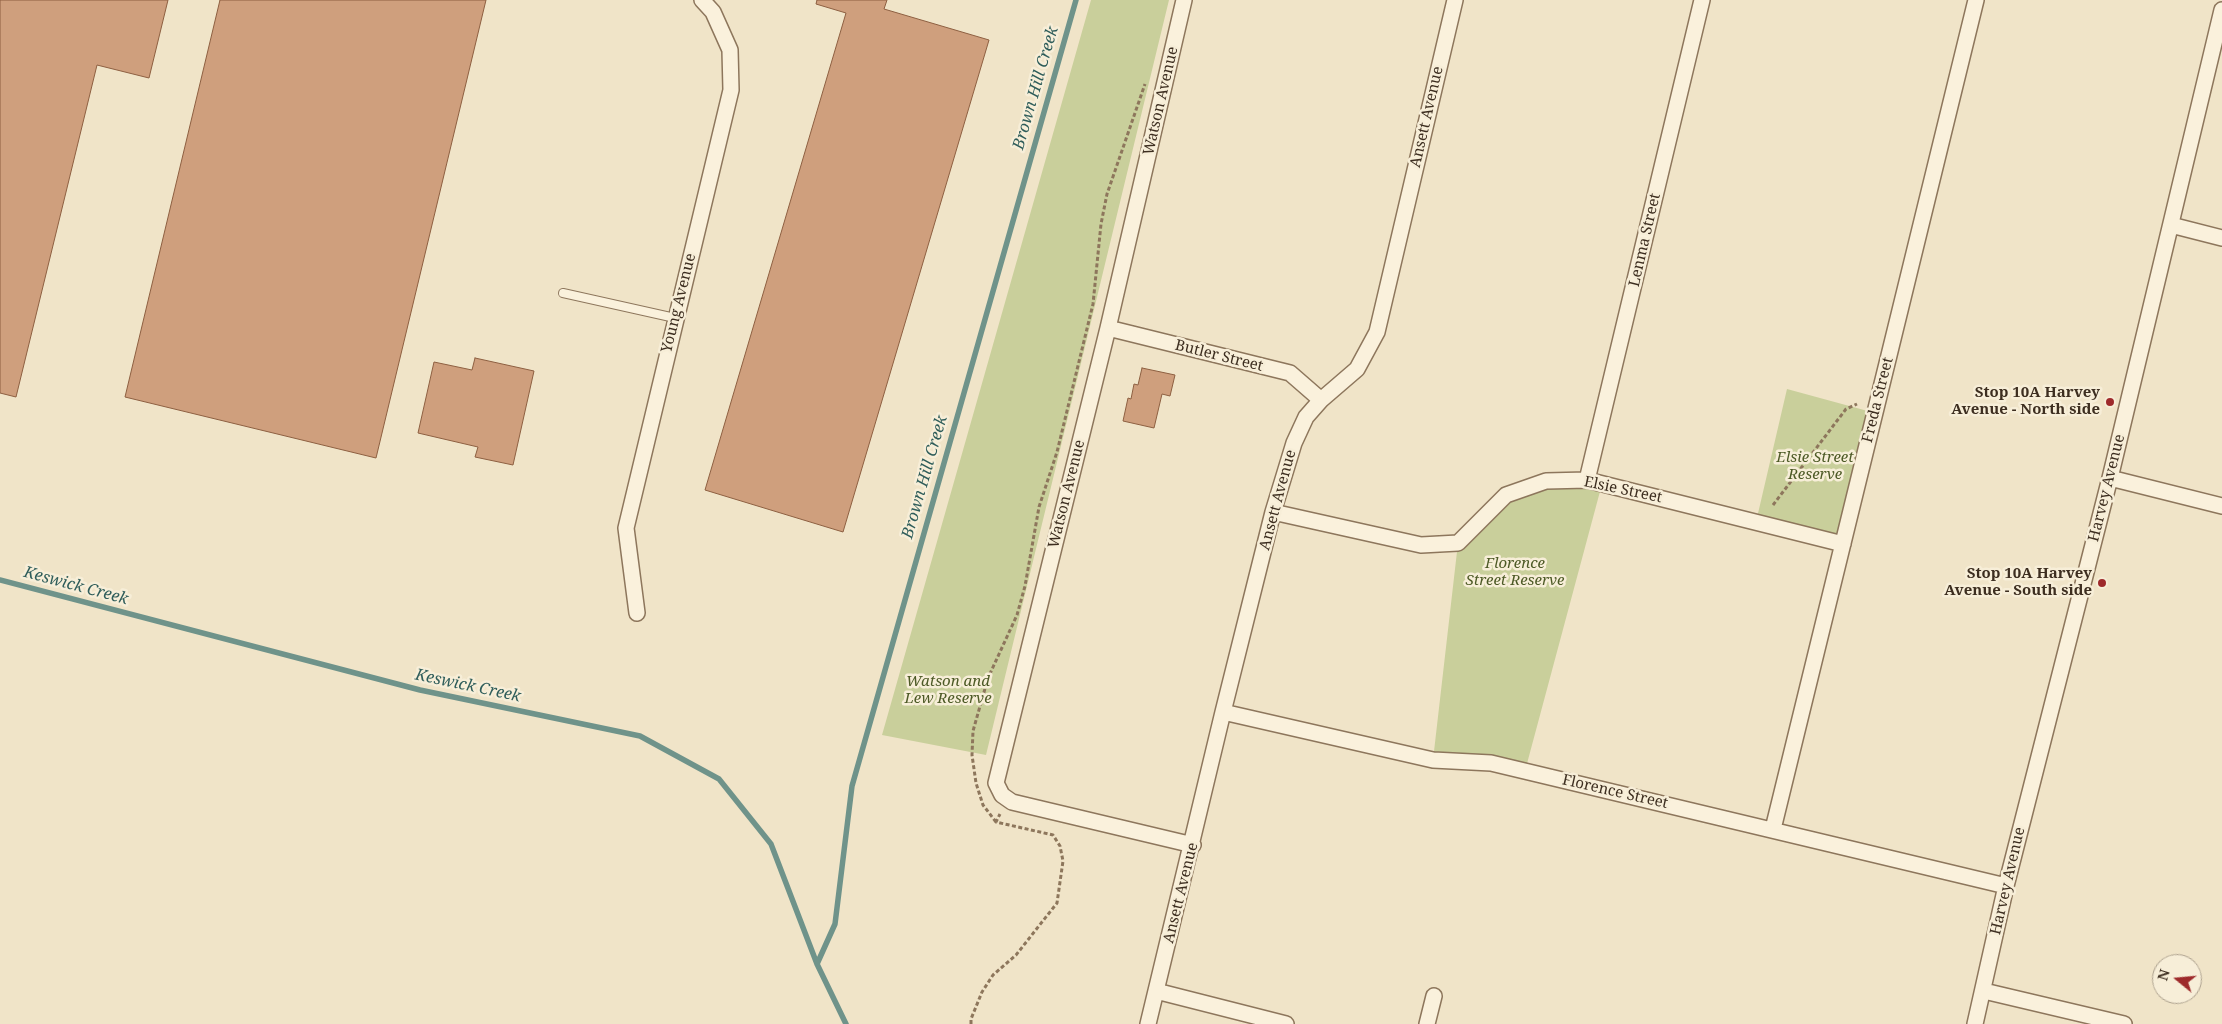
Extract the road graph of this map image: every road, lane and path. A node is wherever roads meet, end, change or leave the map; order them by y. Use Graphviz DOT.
graph roads {
  1 [pos="702,0"];
  2 [pos="1184,0"];
  3 [pos="1455,0"];
  4 [pos="1702,0"];
  5 [pos="1976,0"];
  6 [pos="2222,10"];
  7 [pos="1146,82"];
  8 [pos="2171,225"];
  9 [pos="2222,238"];
  10 [pos="563,293"];
  11 [pos="675,318"];
  12 [pos="1108,328"];
  13 [pos="1321,400"];
  14 [pos="1857,404"];
  15 [pos="2110,478"];
  16 [pos="1587,480"];
  17 [pos="1773,505"];
  18 [pos="2222,506"];
  19 [pos="1273,512"];
  20 [pos="1843,544"];
  21 [pos="637,613"];
  22 [pos="1223,712"];
  23 [pos="1012,802"];
  24 [pos="996,822"];
  25 [pos="1773,829"];
  26 [pos="1193,845"];
  27 [pos="2006,886"];
  28 [pos="1156,991"];
  29 [pos="1984,991"];
  30 [pos="1434,996"];
  31 [pos="971,1024"];
  32 [pos="1148,1024"];
  33 [pos="1286,1024"];
  34 [pos="1427,1024"];
  35 [pos="1975,1024"];
  36 [pos="2124,1024"];
  1 -- 11 [label="street, Young Avenue"];
  2 -- 12 [label="street, Watson Avenue"];
  3 -- 13 [label="street, Ansett Avenue"];
  4 -- 16 [label="street, Lenma Street"];
  5 -- 20 [label="street, Freda Street"];
  6 -- 8 [label="street, Harvey Avenue"];
  7 -- 24 [label="path"];
  8 -- 9 [label="street"];
  8 -- 15 [label="street, Harvey Avenue"];
  10 -- 11 [label="lane"];
  11 -- 21 [label="street, Young Avenue"];
  12 -- 13 [label="street, Butler Street"];
  12 -- 23 [label="street, Watson Avenue"];
  13 -- 19 [label="street, Ansett Avenue"];
  14 -- 17 [label="path"];
  15 -- 18 [label="street"];
  15 -- 27 [label="street, Harvey Avenue"];
  16 -- 19 [label="street, Elsie Street"];
  16 -- 20 [label="street, Elsie Street"];
  19 -- 22 [label="street, Ansett Avenue"];
  20 -- 25 [label="street, Freda Street"];
  22 -- 25 [label="street, Florence Street"];
  22 -- 26 [label="street, Ansett Avenue"];
  23 -- 24 [label="path"];
  23 -- 26 [label="street"];
  24 -- 31 [label="path"];
  25 -- 27 [label="street, Florence Street"];
  26 -- 28 [label="street, Ansett Avenue"];
  27 -- 29 [label="street, Harvey Avenue"];
  28 -- 32 [label="street, Ansett Avenue"];
  28 -- 33 [label="street"];
  29 -- 35 [label="street, Harvey Avenue"];
  29 -- 36 [label="street"];
  30 -- 34 [label="street"];
}
